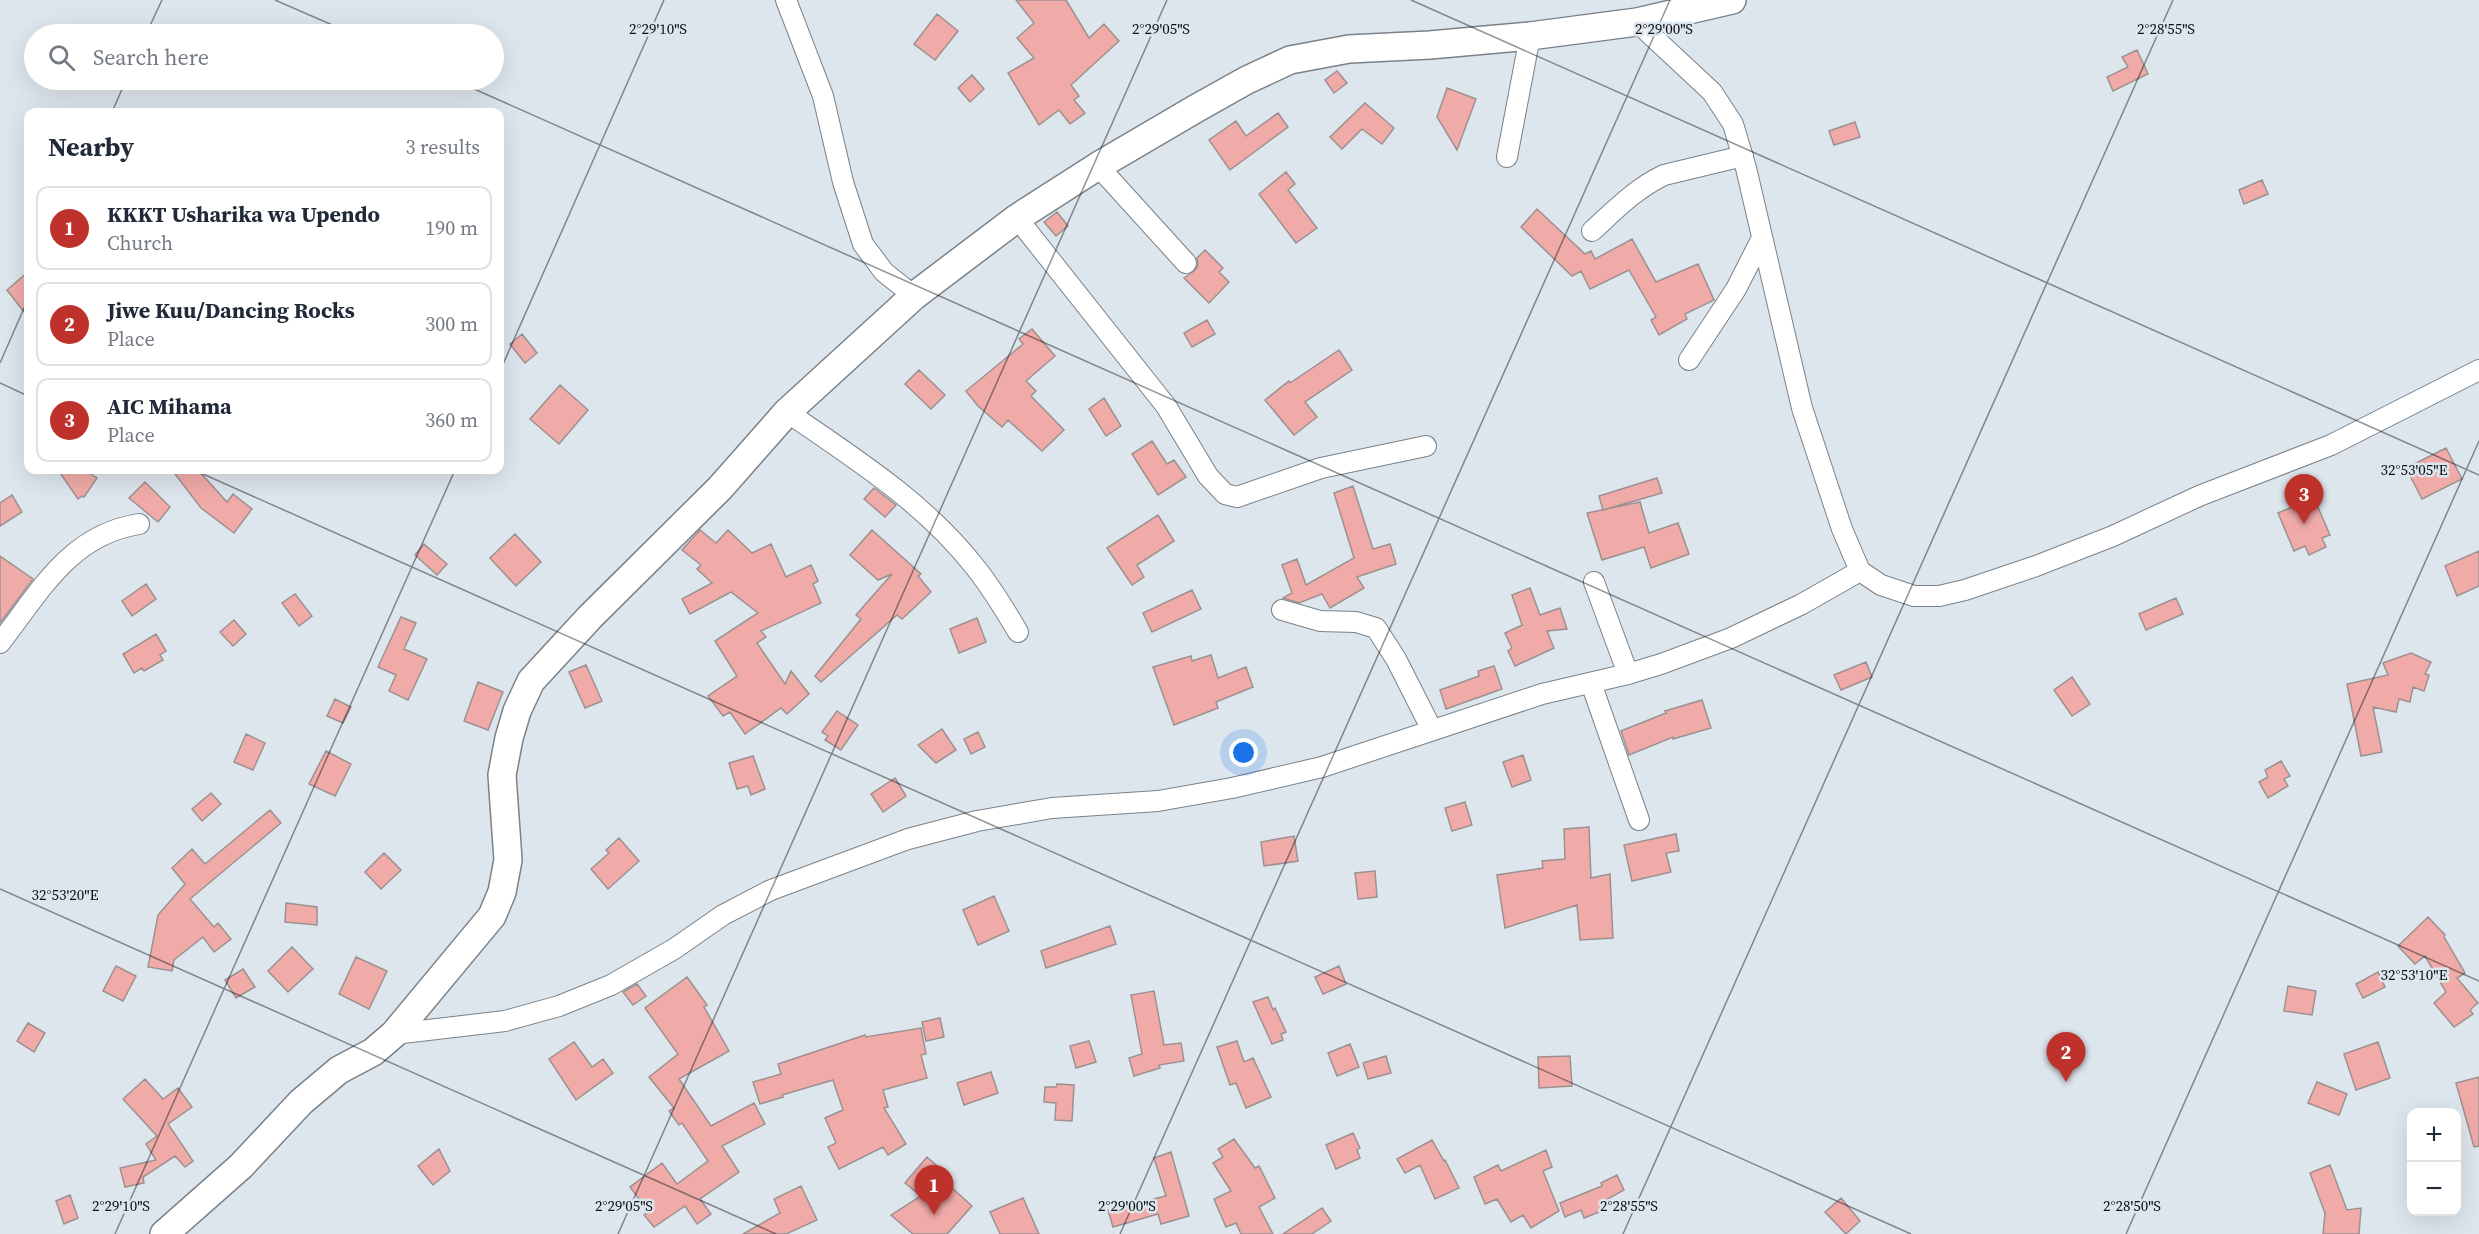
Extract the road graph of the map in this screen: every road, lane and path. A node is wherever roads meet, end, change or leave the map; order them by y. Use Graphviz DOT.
graph roads {
  1 [pos="786,0"];
  2 [pos="1732,0"];
  3 [pos="1637,22"];
  4 [pos="1530,36"];
  5 [pos="1743,156"];
  6 [pos="1507,157"];
  7 [pos="1098,166"];
  8 [pos="1017,218"];
  9 [pos="1592,231"];
  10 [pos="1762,238"];
  11 [pos="1186,263"];
  12 [pos="914,296"];
  13 [pos="1689,360"];
  14 [pos="2475,375"];
  15 [pos="787,412"];
  16 [pos="1426,446"];
  17 [pos="139,524"];
  18 [pos="1860,571"];
  19 [pos="1594,582"];
  20 [pos="1282,610"];
  21 [pos="1018,632"];
  22 [pos="0,643"];
  23 [pos="1628,674"];
  24 [pos="1591,683"];
  25 [pos="1432,730"];
  26 [pos="1639,820"];
  27 [pos="394,1034"];
  28 [pos="164,1234"];
  1 -- 12 [label="street"];
  2 -- 3 [label="street"];
  3 -- 4 [label="street"];
  3 -- 5 [label="street"];
  4 -- 6 [label="street"];
  4 -- 7 [label="street"];
  5 -- 9 [label="street"];
  5 -- 10 [label="street"];
  7 -- 8 [label="street"];
  7 -- 11 [label="street"];
  8 -- 12 [label="street"];
  8 -- 16 [label="street"];
  10 -- 13 [label="street"];
  10 -- 18 [label="street"];
  12 -- 15 [label="street"];
  14 -- 18 [label="street"];
  15 -- 21 [label="street"];
  15 -- 27 [label="street"];
  17 -- 22 [label="street"];
  18 -- 23 [label="street"];
  19 -- 23 [label="street"];
  20 -- 25 [label="street"];
  23 -- 24 [label="street"];
  24 -- 25 [label="street"];
  24 -- 26 [label="street"];
  25 -- 27 [label="street"];
  27 -- 28 [label="street"];
}
